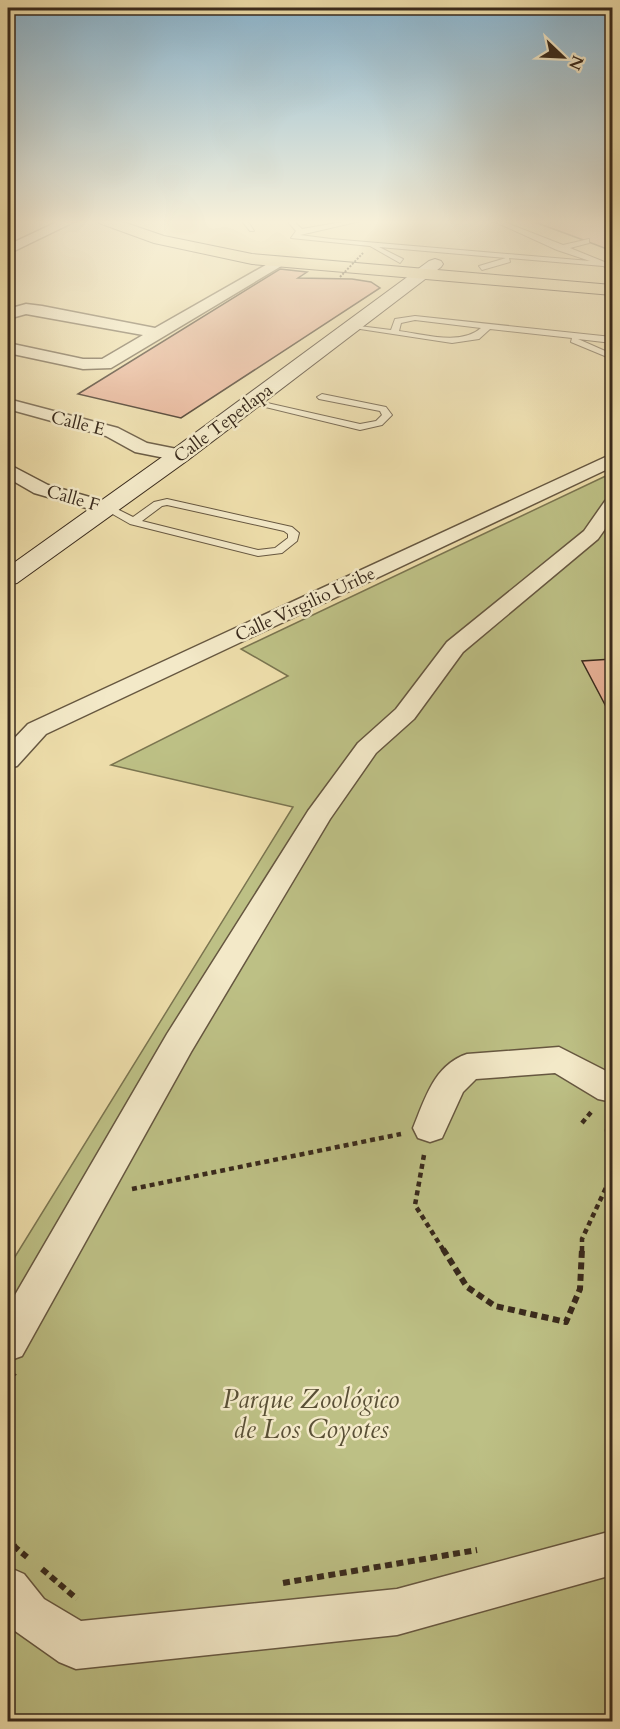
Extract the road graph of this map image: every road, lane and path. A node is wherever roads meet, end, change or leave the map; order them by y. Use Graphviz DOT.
graph roads {
  1 [pos="212,301"];
  2 [pos="386,301"];
  3 [pos="8,314"];
  4 [pos="488,326"];
  5 [pos="351,327"];
  6 [pos="394,332"];
  7 [pos="156,333"];
  8 [pos="562,334"];
  9 [pos="612,339"];
  10 [pos="8,348"];
  11 [pos="612,357"];
  12 [pos="322,397"];
  13 [pos="250,402"];
  14 [pos="8,404"];
  15 [pos="180,455"];
  16 [pos="612,460"];
  17 [pos="8,470"];
  18 [pos="612,505"];
  19 [pos="107,508"];
  20 [pos="134,522"];
  21 [pos="8,578"];
  22 [pos="8,760"];
  23 [pos="610,1090"];
  24 [pos="612,1126"];
  25 [pos="430,1128"];
  26 [pos="86,1204"];
  27 [pos="13,1354"];
  28 [pos="8,1386"];
  29 [pos="8,1535"];
  30 [pos="488,1548"];
  31 [pos="612,1553"];
  32 [pos="271,1585"];
  33 [pos="8,1590"];
  34 [pos="88,1608"];
  1 -- 7 [label="street"];
  2 -- 5 [label="street, Calle Tepetlapa"];
  3 -- 7 [label="street"];
  4 -- 6 [label="lane"];
  4 -- 6 [label="lane"];
  4 -- 8 [label="lane"];
  5 -- 6 [label="lane"];
  5 -- 13 [label="street, Calle Tepetlapa"];
  7 -- 10 [label="street"];
  8 -- 9 [label="lane"];
  8 -- 11 [label="lane"];
  12 -- 13 [label="lane"];
  13 -- 15 [label="street, Calle Tepetlapa"];
  14 -- 15 [label="street, Calle E"];
  15 -- 19 [label="street, Calle Tepetlapa"];
  16 -- 22 [label="street, Calle Virgilio Uribe"];
  17 -- 19 [label="street, Calle F"];
  18 -- 26 [label="street"];
  19 -- 20 [label="lane"];
  19 -- 21 [label="street, Calle Tepetlapa"];
  20 -- 20 [label="lane"];
  23 -- 25 [label="street"];
  24 -- 25 [label="path"];
  25 -- 26 [label="path"];
  26 -- 27 [label="street"];
  27 -- 28 [label="path"];
  29 -- 34 [label="path"];
  30 -- 32 [label="path"];
  31 -- 33 [label="street"];
}
